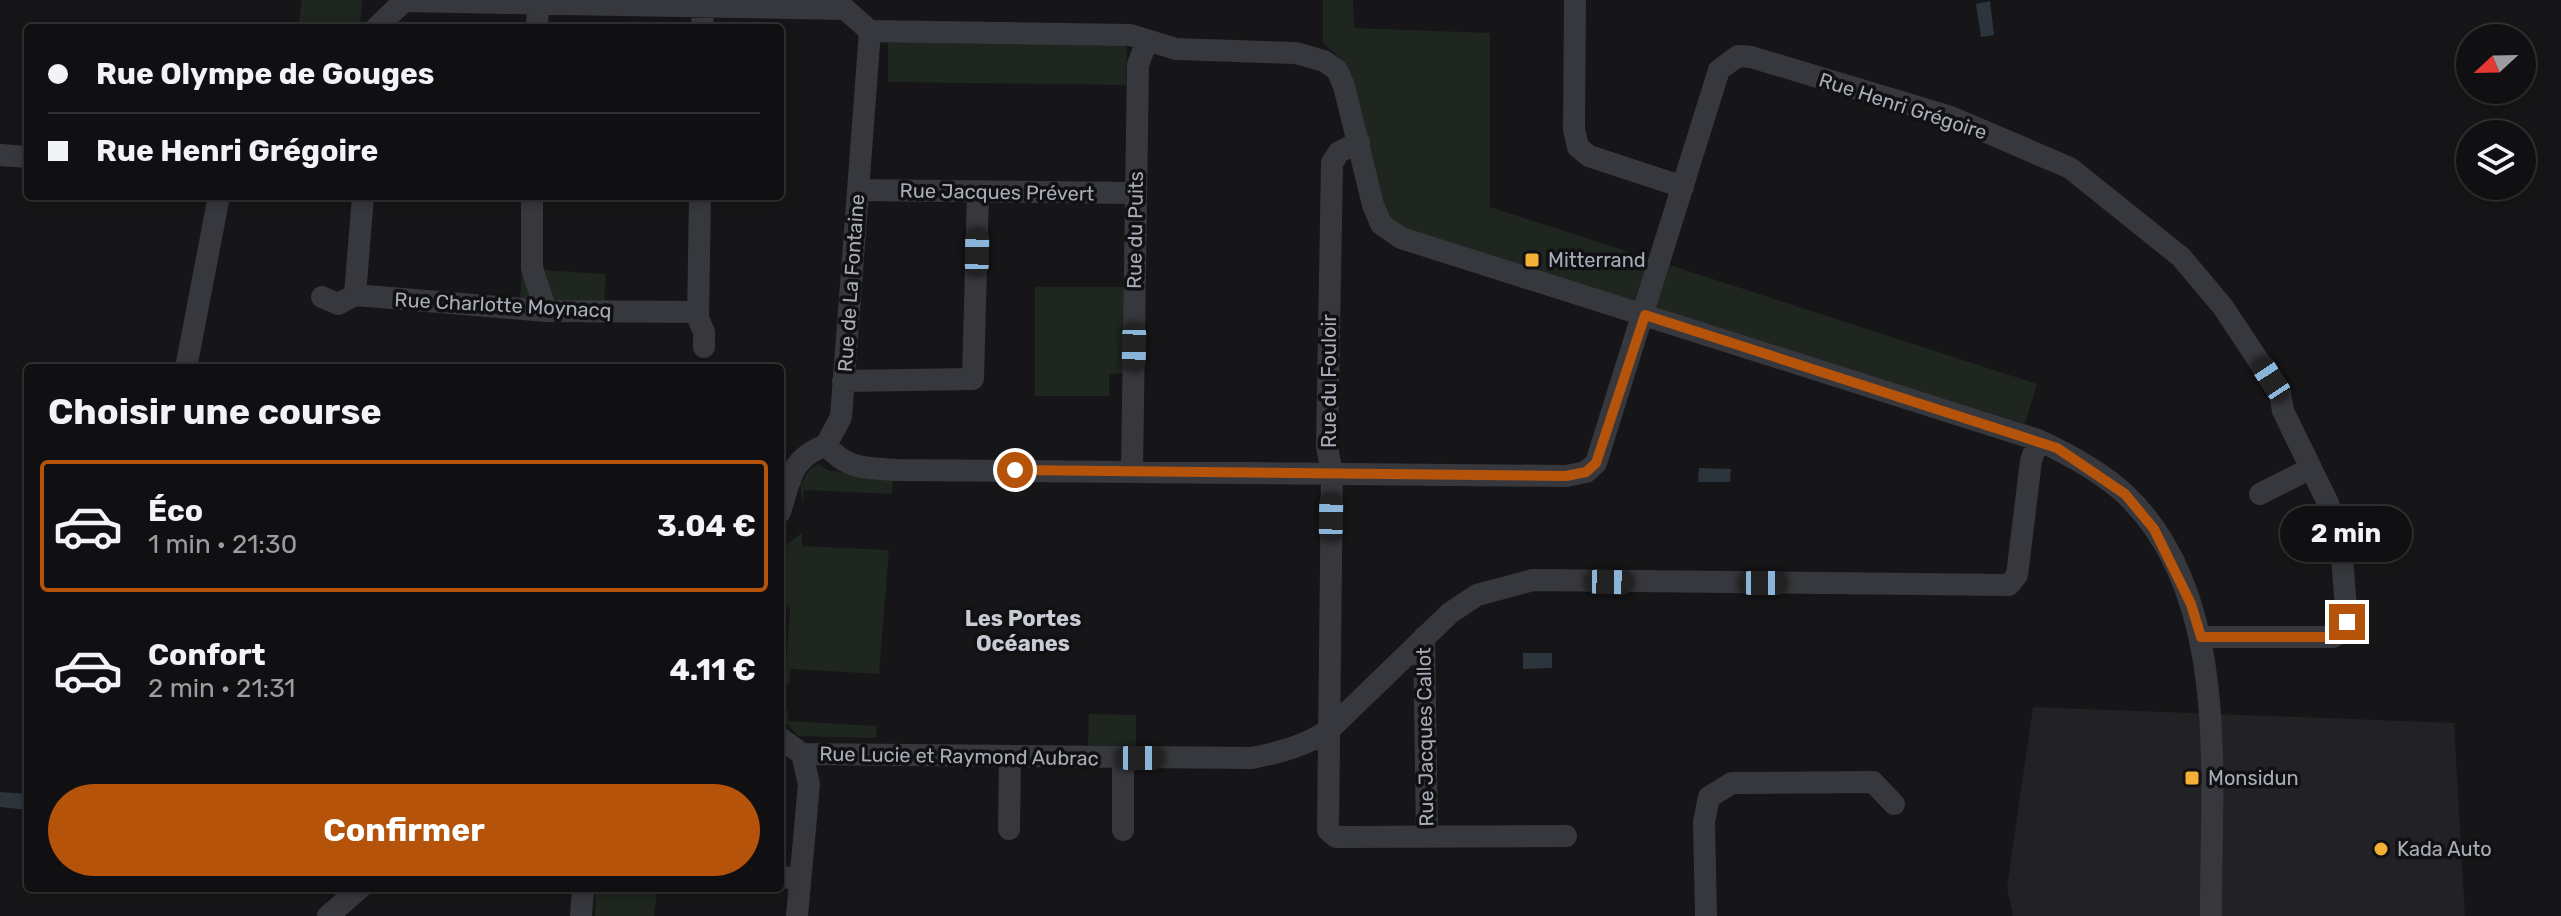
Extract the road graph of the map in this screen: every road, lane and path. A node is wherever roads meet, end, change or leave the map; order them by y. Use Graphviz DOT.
graph roads {
  1 [pos="1575,0"];
  2 [pos="538,4"];
  3 [pos="702,17"];
  4 [pos="380,24"];
  5 [pos="537,24"];
  6 [pos="870,31"];
  7 [pos="1147,40"];
  8 [pos="1359,142"];
  9 [pos="0,155"];
  10 [pos="24,157"];
  11 [pos="1683,187"];
  12 [pos="858,190"];
  13 [pos="978,192"];
  14 [pos="1135,193"];
  15 [pos="218,200"];
  16 [pos="363,200"];
  17 [pos="532,200"];
  18 [pos="700,200"];
  19 [pos="355,295"];
  20 [pos="322,297"];
  21 [pos="546,311"];
  22 [pos="698,312"];
  23 [pos="1645,315"];
  24 [pos="704,347"];
  25 [pos="187,364"];
  26 [pos="843,381"];
  27 [pos="2038,440"];
  28 [pos="826,445"];
  29 [pos="2311,468"];
  30 [pos="1132,470"];
  31 [pos="1332,473"];
  32 [pos="2260,494"];
  33 [pos="784,499"];
  34 [pos="1424,637"];
  35 [pos="2201,637"];
  36 [pos="1329,730"];
  37 [pos="784,741"];
  38 [pos="802,754"];
  39 [pos="1010,756"];
  40 [pos="1123,758"];
  41 [pos="1894,804"];
  42 [pos="1009,829"];
  43 [pos="1123,830"];
  44 [pos="1427,836"];
  45 [pos="1566,836"];
  46 [pos="790,878"];
  47 [pos="355,892"];
  48 [pos="583,892"];
  49 [pos="328,916"];
  50 [pos="581,916"];
  51 [pos="797,916"];
  52 [pos="1706,916"];
  53 [pos="2211,916"];
  1 -- 11 [label="street"];
  2 -- 3 [label="street"];
  2 -- 4 [label="street"];
  2 -- 5 [label="street"];
  3 -- 6 [label="street"];
  6 -- 7 [label="street"];
  6 -- 12 [label="street, Rue de La Fontaine"];
  7 -- 8 [label="street"];
  7 -- 14 [label="street, Rue du Puits"];
  8 -- 23 [label="street"];
  8 -- 31 [label="street, Rue du Fouloir"];
  9 -- 10 [label="street"];
  11 -- 23 [label="street, Rue Henri Grégoire"];
  11 -- 29 [label="street, Rue Henri Grégoire"];
  12 -- 13 [label="street, Rue Jacques Prévert"];
  12 -- 26 [label="street, Rue de La Fontaine"];
  13 -- 14 [label="street, Rue Jacques Prévert"];
  13 -- 26 [label="street"];
  14 -- 30 [label="street, Rue du Puits"];
  15 -- 25 [label="street"];
  16 -- 19 [label="street"];
  17 -- 21 [label="street"];
  18 -- 22 [label="street"];
  19 -- 20 [label="street, Rue Charlotte Moynacq"];
  19 -- 21 [label="street, Rue Charlotte Moynacq"];
  21 -- 22 [label="street, Rue Charlotte Moynacq"];
  22 -- 24 [label="street"];
  23 -- 27 [label="street"];
  23 -- 31 [label="street, Rue Henri Grégoire"];
  26 -- 28 [label="street, Rue de La Fontaine"];
  27 -- 34 [label="street, Rue Lucie et Raymond Aubrac"];
  27 -- 35 [label="street"];
  28 -- 30 [label="street, Rue Henri Grégoire"];
  28 -- 33 [label="street"];
  29 -- 32 [label="street"];
  29 -- 35 [label="street, Rue Henri Grégoire"];
  30 -- 31 [label="street, Rue Henri Grégoire"];
  31 -- 36 [label="street, Rue du Fouloir"];
  34 -- 36 [label="street, Rue Lucie et Raymond Aubrac"];
  34 -- 44 [label="street, Rue Jacques Callot"];
  35 -- 53 [label="street"];
  36 -- 40 [label="street, Rue Lucie et Raymond Aubrac"];
  36 -- 44 [label="street, Rue Jacques Callot"];
  37 -- 38 [label="street"];
  38 -- 39 [label="street, Rue Lucie et Raymond Aubrac"];
  38 -- 46 [label="street"];
  39 -- 40 [label="street, Rue Lucie et Raymond Aubrac"];
  39 -- 42 [label="street"];
  40 -- 43 [label="street"];
  41 -- 52 [label="street"];
  44 -- 45 [label="street, Rue Jacques Callot"];
  46 -- 51 [label="street"];
  47 -- 49 [label="street"];
  48 -- 50 [label="street"];
}
